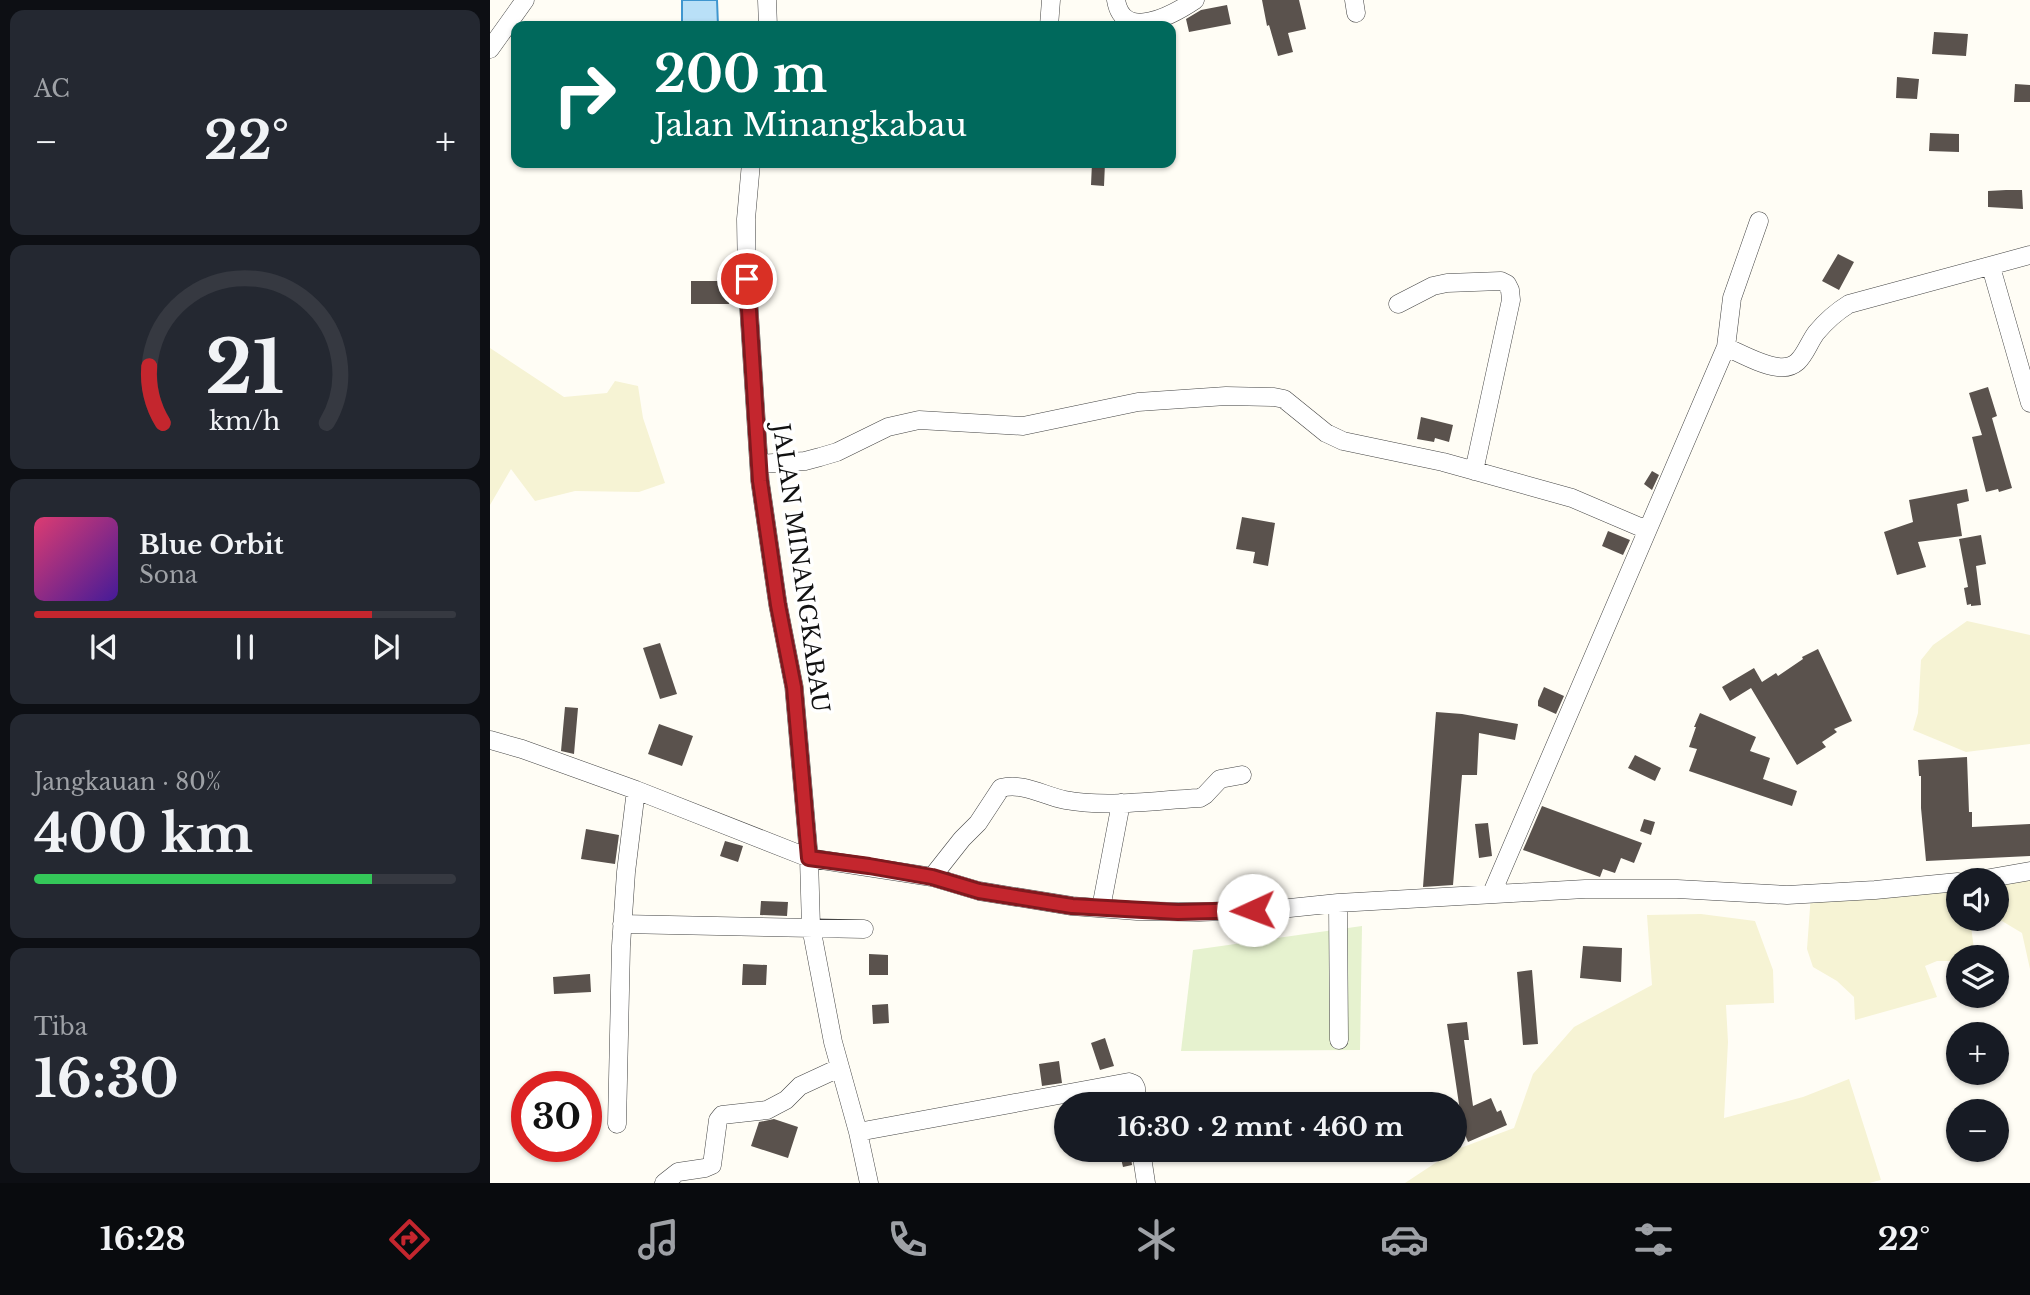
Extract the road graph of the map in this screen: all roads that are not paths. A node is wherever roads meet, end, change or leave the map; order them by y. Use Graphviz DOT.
graph roads {
  1 [pos="525,0"];
  2 [pos="767,0"];
  3 [pos="1051,0"];
  4 [pos="1116,0"];
  5 [pos="1195,0"];
  6 [pos="768,21"];
  7 [pos="1049,21"];
  8 [pos="1130,21"];
  9 [pos="1152,21"];
  10 [pos="490,50"];
  11 [pos="751,168"];
  12 [pos="1759,221"];
  13 [pos="2030,256"];
  14 [pos="1991,267"];
  15 [pos="1398,304"];
  16 [pos="1726,347"];
  17 [pos="2030,403"];
  18 [pos="760,464"];
  19 [pos="1474,471"];
  20 [pos="1647,530"];
  21 [pos="490,740"];
  22 [pos="1242,775"];
  23 [pos="636,790"];
  24 [pos="1121,803"];
  25 [pos="809,858"];
  26 [pos="2030,871"];
  27 [pos="2009,875"];
  28 [pos="932,877"];
  29 [pos="1946,883"];
  30 [pos="1492,893"];
  31 [pos="1338,903"];
  32 [pos="1101,908"];
  33 [pos="622,924"];
  34 [pos="811,927"];
  35 [pos="864,929"];
  36 [pos="1339,1040"];
  37 [pos="839,1068"];
  38 [pos="1079,1092"];
  39 [pos="1136,1092"];
  40 [pos="1054,1097"];
  41 [pos="617,1124"];
  42 [pos="858,1132"];
  43 [pos="1143,1162"];
  44 [pos="664,1183"];
  45 [pos="869,1183"];
  46 [pos="1146,1183"];
  1 -- 10 [label="street"];
  2 -- 6 [label="street"];
  3 -- 7 [label="street"];
  4 -- 8 [label="street"];
  5 -- 9 [label="street"];
  11 -- 18 [label="street, JALAN MINANGKABAU"];
  12 -- 16 [label="street"];
  13 -- 14 [label="street"];
  14 -- 16 [label="street"];
  14 -- 17 [label="street"];
  15 -- 19 [label="street"];
  16 -- 20 [label="street"];
  18 -- 19 [label="street"];
  18 -- 25 [label="street, JALAN MINANGKABAU"];
  19 -- 20 [label="street"];
  20 -- 30 [label="street"];
  21 -- 23 [label="street"];
  22 -- 24 [label="street"];
  23 -- 25 [label="street"];
  23 -- 33 [label="street"];
  24 -- 28 [label="street"];
  24 -- 32 [label="street"];
  25 -- 28 [label="street"];
  25 -- 34 [label="street, JALAN MINANGKABAU"];
  26 -- 27 [label="street"];
  28 -- 32 [label="street"];
  29 -- 30 [label="street"];
  30 -- 31 [label="street"];
  31 -- 32 [label="street"];
  31 -- 36 [label="street"];
  33 -- 34 [label="street"];
  33 -- 41 [label="street"];
  34 -- 35 [label="street"];
  34 -- 37 [label="street, JALAN MINANGKABAU"];
  37 -- 42 [label="street, JALAN MINANGKABAU"];
  37 -- 44 [label="street"];
  38 -- 39 [label="street"];
  40 -- 42 [label="street"];
  42 -- 45 [label="street, JALAN MINANGKABAU"];
  43 -- 46 [label="street"];
}
